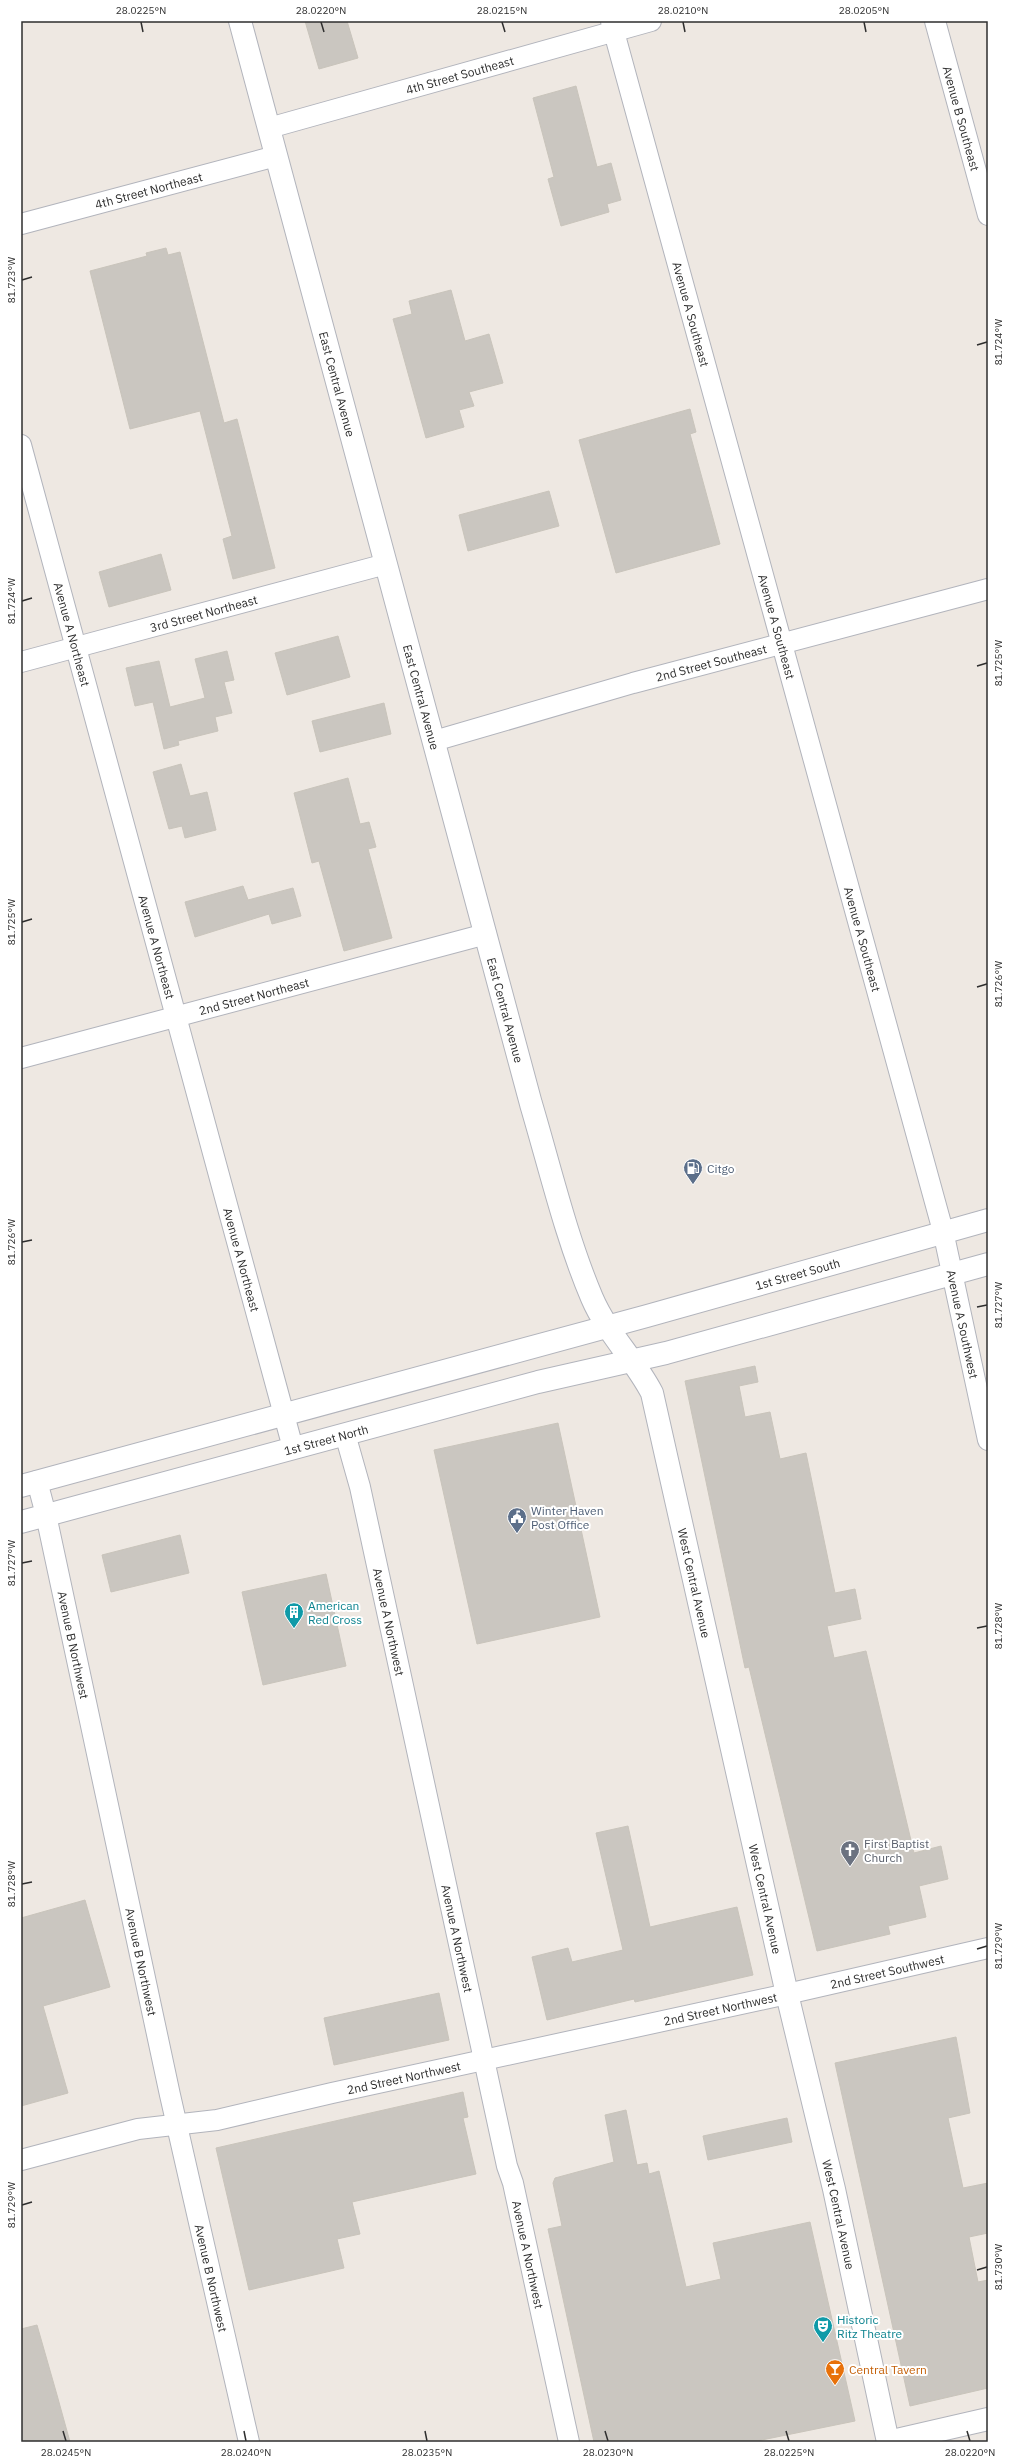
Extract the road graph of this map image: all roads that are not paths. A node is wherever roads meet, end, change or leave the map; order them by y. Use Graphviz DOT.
graph roads {
  1 [pos="240,21"];
  2 [pos="651,21"];
  3 [pos="935,21"];
  4 [pos="613,26"];
  5 [pos="269,128"];
  6 [pos="276,156"];
  7 [pos="988,215"];
  8 [pos="21,224"];
  9 [pos="21,445"];
  10 [pos="386,564"];
  11 [pos="988,589"];
  12 [pos="783,645"];
  13 [pos="76,647"];
  14 [pos="21,662"];
  15 [pos="434,741"];
  16 [pos="486,934"];
  17 [pos="176,1017"];
  18 [pos="21,1058"];
  19 [pos="988,1220"];
  20 [pos="943,1231"];
  21 [pos="988,1264"];
  22 [pos="952,1274"];
  23 [pos="606,1326"];
  24 [pos="631,1361"];
  25 [pos="284,1414"];
  26 [pos="345,1434"];
  27 [pos="988,1440"];
  28 [pos="293,1448"];
  29 [pos="29,1483"];
  30 [pos="46,1516"];
  31 [pos="21,1522"];
  32 [pos="988,1948"];
  33 [pos="787,1994"];
  34 [pos="485,2060"];
  35 [pos="177,2125"];
  36 [pos="21,2160"];
  37 [pos="988,2419"];
  38 [pos="249,2442"];
  39 [pos="569,2442"];
  40 [pos="888,2442"];
  1 -- 5 [label="main road, East Central Avenue"];
  2 -- 4 [label="street, 4th Street Southeast"];
  3 -- 7 [label="street, Avenue B Southeast"];
  4 -- 5 [label="street, 4th Street Southeast"];
  4 -- 12 [label="street, Avenue A Southeast"];
  5 -- 6 [label="main road, East Central Avenue"];
  6 -- 8 [label="street, 4th Street Northeast"];
  6 -- 10 [label="main road, East Central Avenue"];
  9 -- 13 [label="street, Avenue A Northeast"];
  10 -- 13 [label="street, 3rd Street Northeast"];
  10 -- 15 [label="main road, East Central Avenue"];
  11 -- 12 [label="street, 2nd Street Southeast"];
  12 -- 15 [label="street, 2nd Street Southeast"];
  12 -- 20 [label="street, Avenue A Southeast"];
  13 -- 14 [label="street, 3rd Street Northeast"];
  13 -- 17 [label="street, Avenue A Northeast"];
  15 -- 16 [label="main road, East Central Avenue"];
  16 -- 17 [label="street, 2nd Street Northeast"];
  16 -- 23 [label="main road, East Central Avenue"];
  17 -- 18 [label="street, 2nd Street Northeast"];
  17 -- 25 [label="street, Avenue A Northeast"];
  19 -- 20 [label="main road, 1st Street South"];
  20 -- 22 [label="street, Avenue A Southwest"];
  20 -- 23 [label="main road, 1st Street South"];
  21 -- 22 [label="main road"];
  22 -- 24 [label="main road"];
  22 -- 27 [label="street, Avenue A Southwest"];
  23 -- 24 [label="main road, East Central Avenue"];
  23 -- 25 [label="main road"];
  24 -- 26 [label="main road, 1st Street North"];
  24 -- 33 [label="main road, West Central Avenue"];
  25 -- 28 [label="street, Avenue A Northeast"];
  25 -- 29 [label="main road"];
  26 -- 28 [label="main road, 1st Street North"];
  26 -- 34 [label="street, Avenue A Northwest"];
  28 -- 30 [label="main road, 1st Street North"];
  29 -- 30 [label="street, Avenue B Northwest"];
  30 -- 31 [label="main road, 1st Street North"];
  30 -- 35 [label="street, Avenue B Northwest"];
  32 -- 33 [label="street, 2nd Street Southwest"];
  33 -- 34 [label="street, 2nd Street Northwest"];
  33 -- 40 [label="main road, West Central Avenue"];
  34 -- 35 [label="street, 2nd Street Northwest"];
  34 -- 39 [label="street, Avenue A Northwest"];
  35 -- 36 [label="street, 2nd Street Northwest"];
  35 -- 38 [label="street, Avenue B Northwest"];
  37 -- 40 [label="main road"];
}
